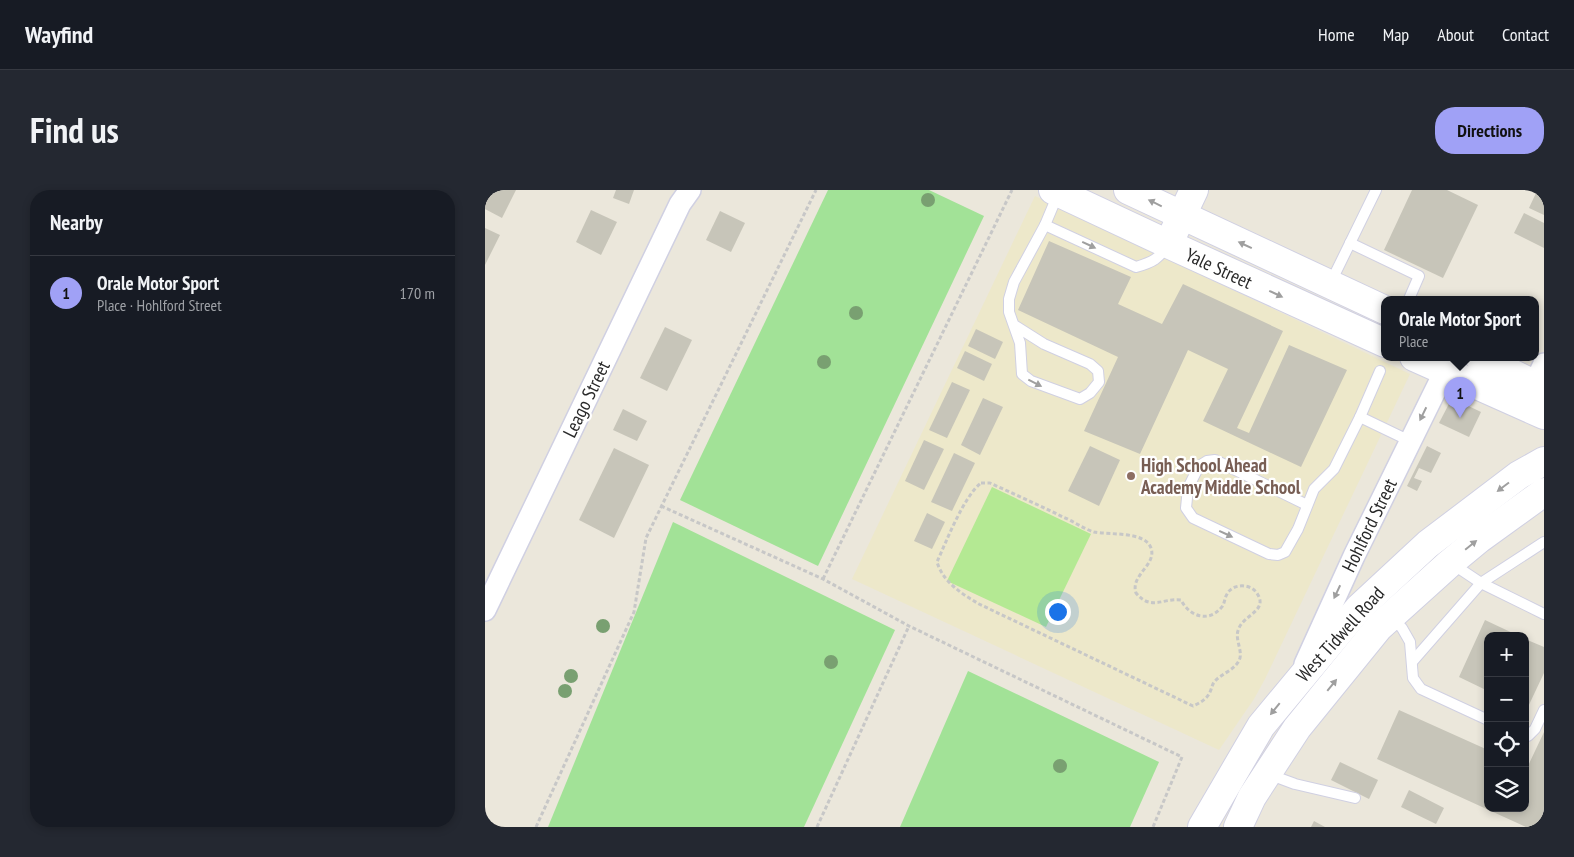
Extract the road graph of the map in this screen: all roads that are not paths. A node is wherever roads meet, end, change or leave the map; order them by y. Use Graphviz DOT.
graph roads {
  1 [pos="690,190"];
  2 [pos="1128,190"];
  3 [pos="1194,190"];
  4 [pos="1376,190"];
  5 [pos="1056,191"];
  6 [pos="1182,216"];
  7 [pos="1045,225"];
  8 [pos="1350,243"];
  9 [pos="1168,244"];
  10 [pos="1330,285"];
  11 [pos="1410,296"];
  12 [pos="1381,308"];
  13 [pos="1014,325"];
  14 [pos="1381,341"];
  15 [pos="1423,361"];
  16 [pos="1490,361"];
  17 [pos="1379,371"];
  18 [pos="1445,371"];
  19 [pos="1541,379"];
  20 [pos="1544,415"];
  21 [pos="1359,417"];
  22 [pos="1410,441"];
  23 [pos="1544,461"];
  24 [pos="1544,492"];
  25 [pos="1307,505"];
  26 [pos="1544,542"];
  27 [pos="1450,563"];
  28 [pos="1481,583"];
  29 [pos="1359,608"];
  30 [pos="485,610"];
  31 [pos="1544,614"];
  32 [pos="1385,622"];
  33 [pos="1412,662"];
  34 [pos="1298,681"];
  35 [pos="1544,710"];
  36 [pos="1484,718"];
  37 [pos="1529,735"];
  38 [pos="1267,774"];
  39 [pos="1355,798"];
  40 [pos="1204,826"];
  41 [pos="1238,827"];
  1 -- 30 [label="street, Leago Street"];
  6 -- 2 [label="main road, Yale Street, one-way"];
  3 -- 6 [label="main road"];
  4 -- 8 [label="lane"];
  5 -- 7 [label="lane"];
  5 -- 9 [label="main road, Yale Street"];
  6 -- 9 [label="main road"];
  10 -- 6 [label="main road, Yale Street, one-way"];
  7 -- 9 [label="lane, one-way"];
  7 -- 13 [label="lane"];
  8 -- 10 [label="lane"];
  8 -- 11 [label="lane"];
  9 -- 14 [label="main road, Yale Street, one-way"];
  10 -- 12 [label="main road, Yale Street"];
  13 -- 13 [label="lane, one-way"];
  15 -- 18 [label="main road"];
  16 -- 19 [label="main road"];
  17 -- 21 [label="lane"];
  18 -- 20 [label="main road"];
  18 -- 22 [label="street, Hohlford Street, one-way"];
  21 -- 22 [label="lane"];
  21 -- 25 [label="lane"];
  22 -- 34 [label="street, Hohlford Street, one-way"];
  23 -- 29 [label="main road, West Tidwell Road, one-way"];
  27 -- 24 [label="main road, West Tidwell Road, one-way"];
  25 -- 25 [label="lane, one-way"];
  26 -- 28 [label="lane"];
  27 -- 28 [label="lane"];
  27 -- 32 [label="main road, West Tidwell Road"];
  28 -- 31 [label="lane"];
  28 -- 33 [label="lane"];
  29 -- 32 [label="main road"];
  29 -- 34 [label="main road, West Tidwell Road"];
  32 -- 33 [label="lane"];
  38 -- 32 [label="main road, West Tidwell Road, one-way"];
  33 -- 36 [label="lane"];
  34 -- 40 [label="main road, West Tidwell Road, one-way"];
  35 -- 37 [label="lane"];
  38 -- 39 [label="lane"];
  38 -- 41 [label="main road, West Tidwell Road"];
}
